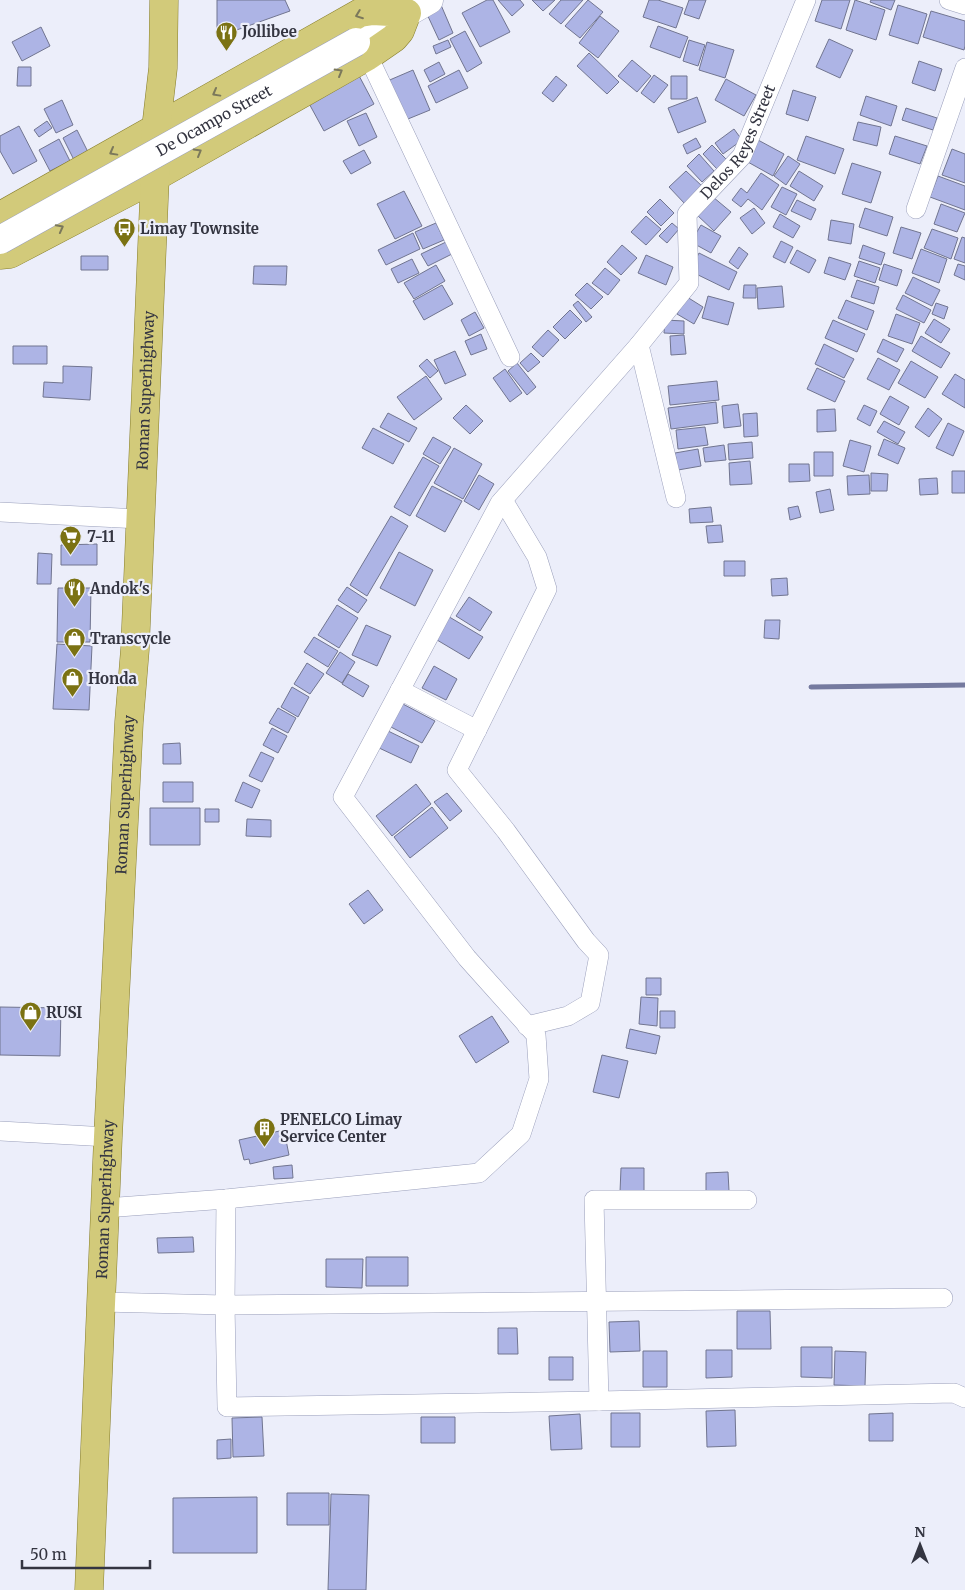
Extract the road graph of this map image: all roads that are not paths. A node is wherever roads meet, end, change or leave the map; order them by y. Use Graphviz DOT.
graph roads {
  1 [pos="164,0"];
  2 [pos="806,0"];
  3 [pos="949,0"];
  4 [pos="965,5"];
  5 [pos="418,6"];
  6 [pos="362,49"];
  7 [pos="965,68"];
  8 [pos="156,128"];
  9 [pos="156,176"];
  10 [pos="916,209"];
  11 [pos="0,216"];
  12 [pos="0,240"];
  13 [pos="0,255"];
  14 [pos="639,345"];
  15 [pos="510,358"];
  16 [pos="676,498"];
  17 [pos="503,500"];
  18 [pos="0,512"];
  19 [pos="140,519"];
  20 [pos="400,690"];
  21 [pos="477,730"];
  22 [pos="527,1026"];
  23 [pos="0,1131"];
  24 [pos="108,1138"];
  25 [pos="226,1199"];
  26 [pos="747,1200"];
  27 [pos="105,1208"];
  28 [pos="943,1298"];
  29 [pos="597,1300"];
  30 [pos="101,1302"];
  31 [pos="225,1305"];
  32 [pos="965,1398"];
  33 [pos="599,1401"];
  34 [pos="89,1590"];
  1 -- 8 [label="main road, Roman Superhighway"];
  2 -- 14 [label="street, Delos Reyes Street"];
  3 -- 4 [label="street"];
  5 -- 6 [label="street, De Ocampo Street"];
  5 -- 8 [label="main road, one-way"];
  9 -- 6 [label="main road, one-way"];
  6 -- 12 [label="street, De Ocampo Street, bridge"];
  6 -- 15 [label="street"];
  7 -- 10 [label="street"];
  8 -- 9 [label="main road, Roman Superhighway"];
  8 -- 11 [label="main road, one-way"];
  13 -- 9 [label="main road, one-way"];
  9 -- 19 [label="main road, Roman Superhighway"];
  14 -- 16 [label="street"];
  14 -- 17 [label="street"];
  17 -- 20 [label="street"];
  17 -- 21 [label="street"];
  18 -- 19 [label="street"];
  19 -- 24 [label="main road, Roman Superhighway"];
  20 -- 21 [label="street"];
  20 -- 22 [label="street"];
  21 -- 22 [label="street"];
  22 -- 25 [label="street"];
  23 -- 24 [label="street"];
  24 -- 27 [label="main road, Roman Superhighway"];
  25 -- 27 [label="street"];
  25 -- 31 [label="street"];
  26 -- 29 [label="street"];
  27 -- 30 [label="main road, Roman Superhighway"];
  28 -- 29 [label="street"];
  29 -- 31 [label="street"];
  29 -- 33 [label="street"];
  30 -- 31 [label="street"];
  30 -- 34 [label="main road, Roman Superhighway"];
  31 -- 33 [label="street"];
  32 -- 33 [label="street"];
}
